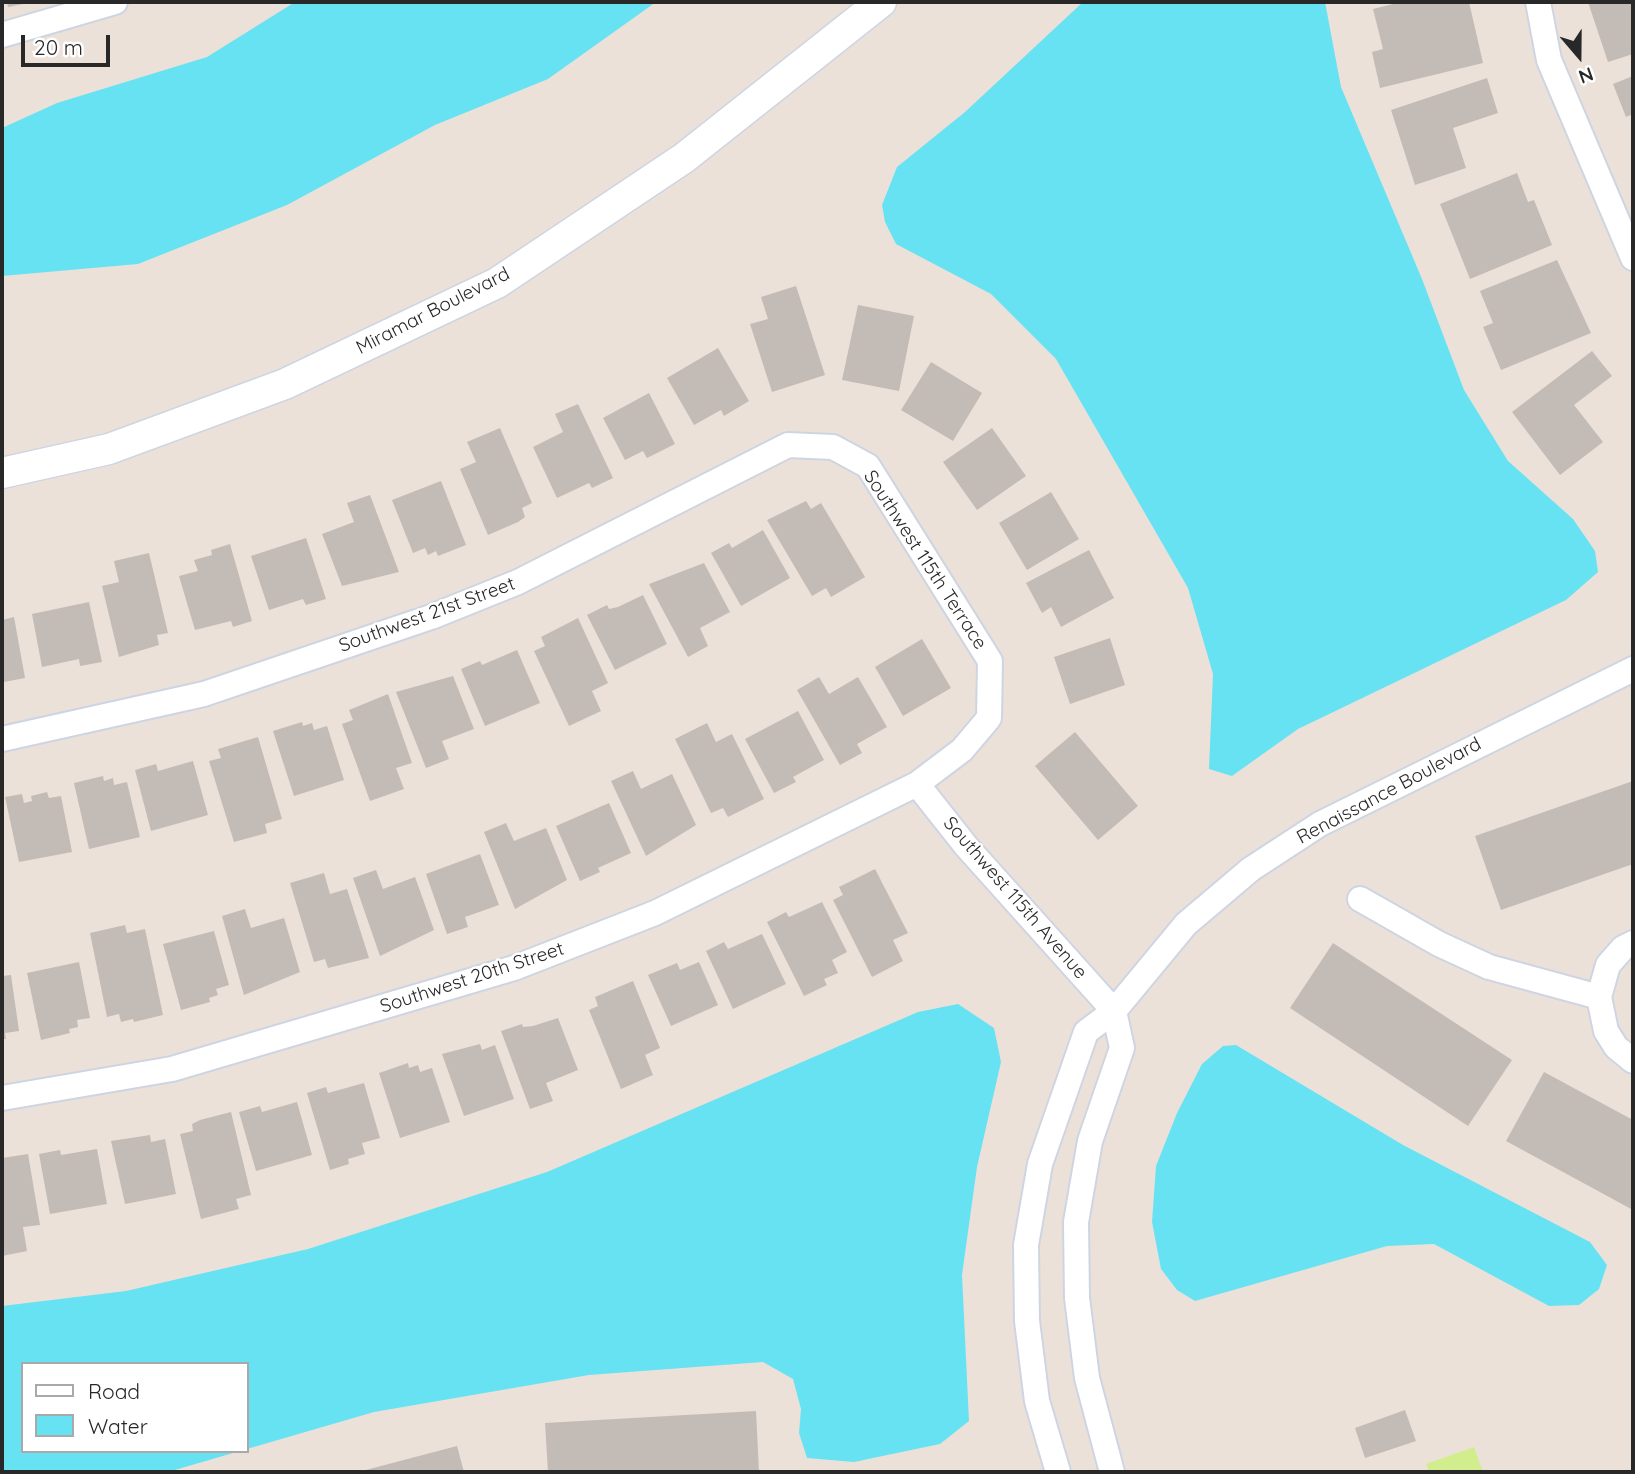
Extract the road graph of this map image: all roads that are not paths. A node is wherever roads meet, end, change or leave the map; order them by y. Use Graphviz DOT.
graph roads {
  1 [pos="115,2"];
  2 [pos="1538,2"];
  3 [pos="874,4"];
  4 [pos="2,35"];
  5 [pos="1633,258"];
  6 [pos="833,447"];
  7 [pos="2,473"];
  8 [pos="1633,669"];
  9 [pos="2,739"];
  10 [pos="917,784"];
  11 [pos="1360,899"];
  12 [pos="1633,943"];
  13 [pos="1599,996"];
  14 [pos="1114,1011"];
  15 [pos="1633,1061"];
  16 [pos="2,1098"];
  17 [pos="1058,1472"];
  18 [pos="1112,1472"];
  1 -- 4 [label="street"];
  2 -- 5 [label="street"];
  3 -- 7 [label="street, Miramar Boulevard"];
  6 -- 9 [label="street, Southwest 21st Street"];
  6 -- 10 [label="street, Southwest 115th Terrace"];
  8 -- 14 [label="street, Renaissance Boulevard"];
  10 -- 14 [label="street, Southwest 115th Avenue"];
  10 -- 16 [label="street, Southwest 20th Street"];
  11 -- 13 [label="street"];
  12 -- 13 [label="street"];
  13 -- 15 [label="street"];
  14 -- 17 [label="street, Renaissance Boulevard"];
  14 -- 18 [label="street"];
}
